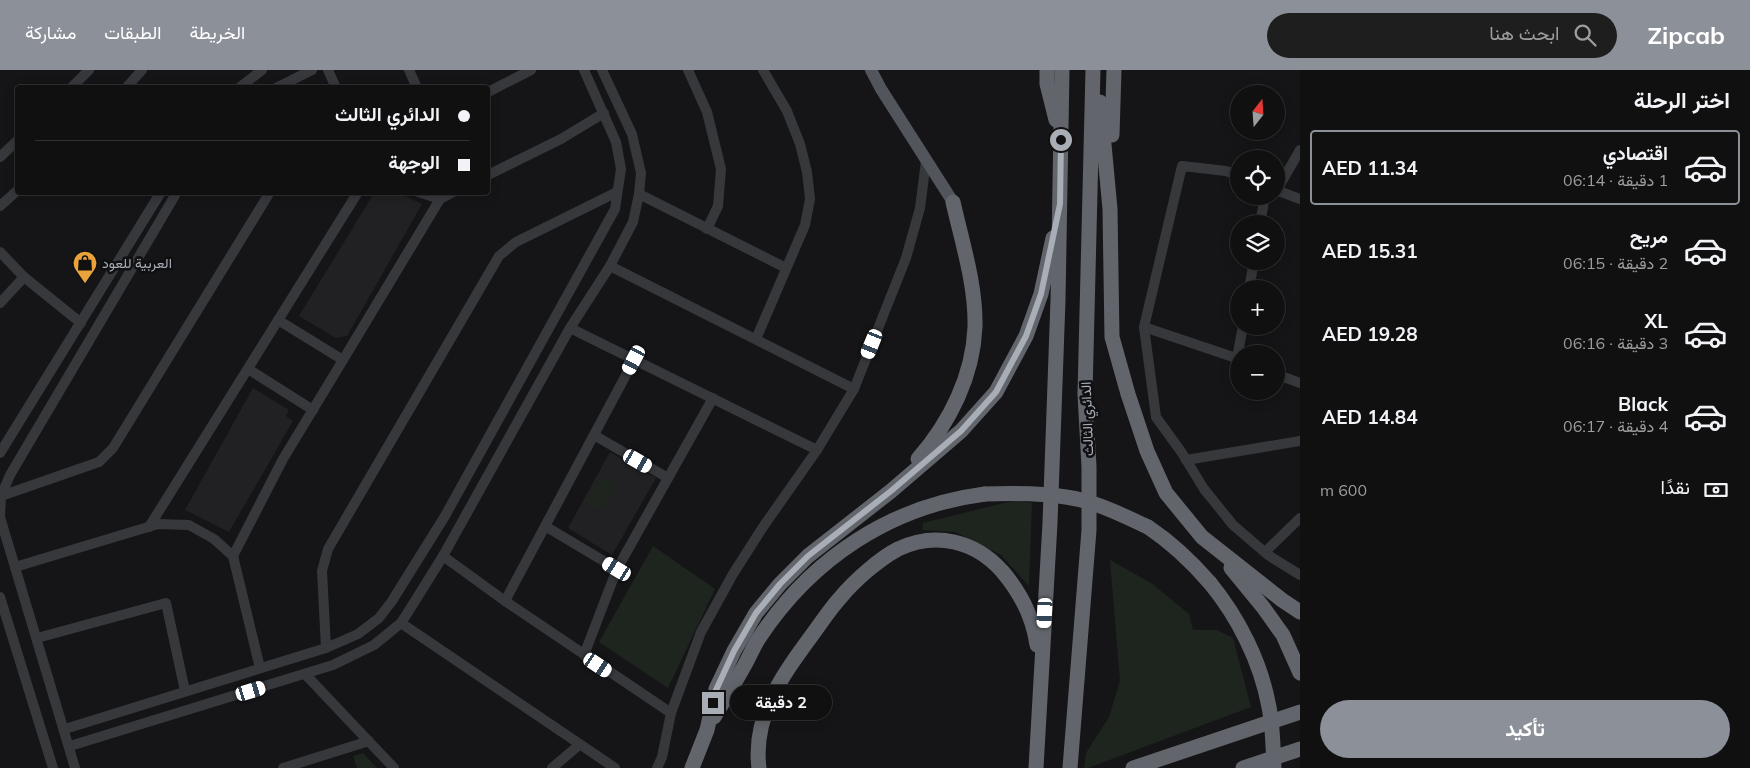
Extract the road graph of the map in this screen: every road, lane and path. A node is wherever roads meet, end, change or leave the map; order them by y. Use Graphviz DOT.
graph roads {
  1 [pos="89,70"];
  2 [pos="142,70"];
  3 [pos="262,70"];
  4 [pos="312,70"];
  5 [pos="328,70"];
  6 [pos="409,70"];
  7 [pos="531,70"];
  8 [pos="584,70"];
  9 [pos="602,70"];
  10 [pos="688,70"];
  11 [pos="763,70"];
  12 [pos="871,70"];
  13 [pos="1046,70"];
  14 [pos="1062,70"];
  15 [pos="1093,70"];
  16 [pos="1114,70"];
  17 [pos="74,85"];
  18 [pos="129,85"];
  19 [pos="244,85"];
  20 [pos="282,85"];
  21 [pos="335,85"];
  22 [pos="416,85"];
  23 [pos="490,91"];
  24 [pos="604,113"];
  25 [pos="1061,140"];
  26 [pos="15,142"];
  27 [pos="2,150"];
  28 [pos="1300,150"];
  29 [pos="926,161"];
  30 [pos="1230,173"];
  31 [pos="490,174"];
  32 [pos="1285,176"];
  33 [pos="617,192"];
  34 [pos="15,193"];
  35 [pos="1285,193"];
  36 [pos="639,194"];
  37 [pos="159,195"];
  38 [pos="175,195"];
  39 [pos="268,195"];
  40 [pos="356,195"];
  41 [pos="427,195"];
  42 [pos="447,195"];
  43 [pos="440,199"];
  44 [pos="1109,199"];
  45 [pos="1300,199"];
  46 [pos="953,202"];
  47 [pos="1060,204"];
  48 [pos="0,206"];
  49 [pos="707,229"];
  50 [pos="0,252"];
  51 [pos="610,266"];
  52 [pos="786,268"];
  53 [pos="24,277"];
  54 [pos="0,303"];
  55 [pos="278,320"];
  56 [pos="80,323"];
  57 [pos="1144,326"];
  58 [pos="570,328"];
  59 [pos="756,339"];
  60 [pos="1230,356"];
  61 [pos="343,360"];
  62 [pos="634,360"];
  63 [pos="248,369"];
  64 [pos="1285,377"];
  65 [pos="1300,383"];
  66 [pos="854,389"];
  67 [pos="713,398"];
  68 [pos="313,410"];
  69 [pos="594,435"];
  70 [pos="1300,441"];
  71 [pos="817,450"];
  72 [pos="0,453"];
  73 [pos="1186,460"];
  74 [pos="668,478"];
  75 [pos="891,491"];
  76 [pos="1,496"];
  77 [pos="1300,518"];
  78 [pos="149,526"];
  79 [pos="545,526"];
  80 [pos="1215,548"];
  81 [pos="1265,552"];
  82 [pos="233,556"];
  83 [pos="443,556"];
  84 [pos="16,568"];
  85 [pos="617,569"];
  86 [pos="1300,575"];
  87 [pos="0,599"];
  88 [pos="505,601"];
  89 [pos="1300,612"];
  90 [pos="401,623"];
  91 [pos="37,638"];
  92 [pos="326,648"];
  93 [pos="584,655"];
  94 [pos="260,668"];
  95 [pos="1300,673"];
  96 [pos="305,674"];
  97 [pos="1041,685"];
  98 [pos="185,692"];
  99 [pos="1300,712"];
  100 [pos="671,713"];
  101 [pos="65,729"];
  102 [pos="706,730"];
  103 [pos="369,741"];
  104 [pos="579,744"];
  105 [pos="70,746"];
  106 [pos="1300,749"];
  107 [pos="53,768"];
  108 [pos="75,768"];
  109 [pos="283,768"];
  110 [pos="394,768"];
  111 [pos="552,768"];
  112 [pos="615,768"];
  113 [pos="657,768"];
  114 [pos="692,768"];
  115 [pos="759,768"];
  116 [pos="1036,768"];
  117 [pos="1070,768"];
  118 [pos="1133,768"];
  119 [pos="1243,768"];
  120 [pos="1274,768"];
  1 -- 17 [label="street"];
  2 -- 18 [label="street"];
  3 -- 19 [label="street"];
  4 -- 20 [label="street"];
  5 -- 21 [label="street"];
  6 -- 22 [label="street"];
  7 -- 23 [label="street"];
  8 -- 24 [label="street"];
  9 -- 36 [label="street"];
  10 -- 49 [label="street"];
  11 -- 52 [label="street"];
  12 -- 29 [label="main road"];
  13 -- 25 [label="highway"];
  14 -- 25 [label="highway"];
  15 -- 44 [label="highway"];
  15 -- 117 [label="highway, الدائري الثالث"];
  16 -- 44 [label="highway"];
  24 -- 31 [label="street"];
  24 -- 33 [label="street"];
  25 -- 47 [label="highway"];
  26 -- 27 [label="street"];
  28 -- 32 [label="street"];
  29 -- 46 [label="main road"];
  29 -- 66 [label="street"];
  30 -- 57 [label="street"];
  33 -- 92 [label="street"];
  33 -- 92 [label="street"];
  34 -- 48 [label="street"];
  35 -- 45 [label="street"];
  36 -- 49 [label="street"];
  36 -- 51 [label="street"];
  37 -- 56 [label="street"];
  38 -- 76 [label="street"];
  39 -- 76 [label="street"];
  40 -- 55 [label="street"];
  41 -- 43 [label="street"];
  42 -- 43 [label="street"];
  43 -- 61 [label="street"];
  44 -- 80 [label="highway"];
  46 -- 75 [label="highway"];
  47 -- 75 [label="highway"];
  47 -- 97 [label="highway"];
  49 -- 52 [label="street"];
  50 -- 53 [label="street"];
  51 -- 58 [label="street"];
  51 -- 59 [label="street"];
  52 -- 59 [label="street"];
  53 -- 54 [label="street"];
  53 -- 56 [label="street"];
  55 -- 61 [label="street"];
  55 -- 63 [label="street"];
  56 -- 72 [label="street"];
  57 -- 60 [label="street"];
  57 -- 73 [label="street"];
  58 -- 62 [label="street"];
  58 -- 83 [label="street"];
  59 -- 66 [label="street"];
  61 -- 68 [label="street"];
  62 -- 67 [label="street"];
  62 -- 69 [label="street"];
  63 -- 68 [label="street"];
  63 -- 78 [label="street"];
  64 -- 65 [label="street"];
  66 -- 71 [label="street"];
  67 -- 71 [label="street"];
  67 -- 74 [label="street"];
  68 -- 82 [label="street"];
  69 -- 74 [label="street"];
  69 -- 79 [label="street"];
  70 -- 73 [label="street"];
  71 -- 100 [label="street"];
  73 -- 81 [label="street"];
  74 -- 85 [label="street"];
  75 -- 102 [label="highway"];
  76 -- 84 [label="street"];
  77 -- 81 [label="street"];
  78 -- 82 [label="street"];
  78 -- 84 [label="street"];
  79 -- 85 [label="street"];
  79 -- 88 [label="street"];
  80 -- 89 [label="highway"];
  80 -- 95 [label="highway"];
  81 -- 86 [label="street"];
  82 -- 94 [label="street"];
  83 -- 88 [label="street"];
  83 -- 90 [label="street"];
  84 -- 91 [label="street"];
  85 -- 93 [label="street"];
  87 -- 107 [label="street"];
  88 -- 93 [label="street"];
  90 -- 96 [label="street"];
  90 -- 104 [label="street"];
  91 -- 98 [label="street"];
  91 -- 101 [label="street"];
  92 -- 94 [label="street"];
  93 -- 100 [label="street"];
  94 -- 98 [label="street"];
  96 -- 103 [label="street"];
  96 -- 105 [label="street"];
  97 -- 115 [label="highway"];
  97 -- 116 [label="highway"];
  98 -- 101 [label="street"];
  99 -- 118 [label="highway"];
  100 -- 113 [label="street"];
  101 -- 105 [label="street"];
  102 -- 114 [label="highway"];
  102 -- 120 [label="highway, bridge"];
  103 -- 109 [label="street"];
  103 -- 110 [label="street"];
  104 -- 111 [label="street"];
  104 -- 112 [label="street"];
  105 -- 108 [label="street"];
  106 -- 119 [label="highway"];
}
